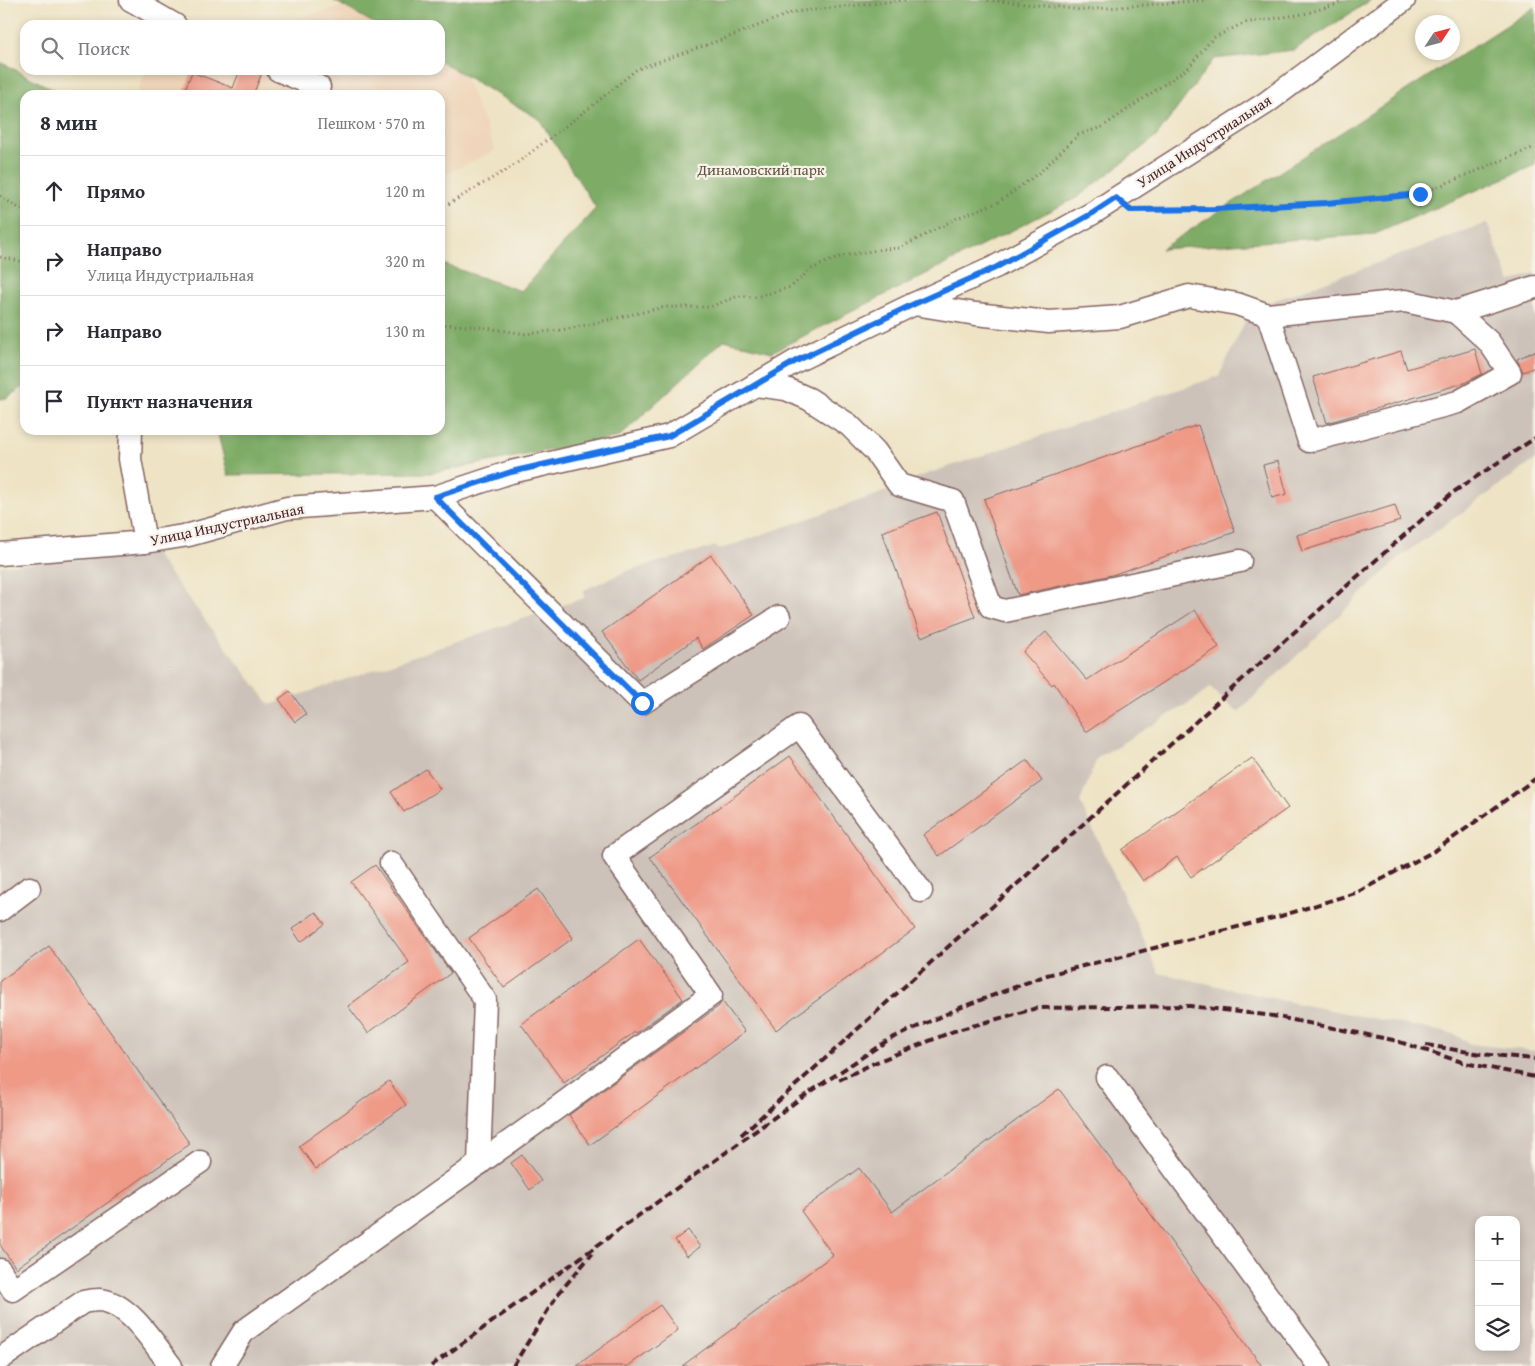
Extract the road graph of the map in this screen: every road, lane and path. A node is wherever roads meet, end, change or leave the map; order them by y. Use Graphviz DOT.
graph roads {
  1 [pos="131,0"];
  2 [pos="906,0"];
  3 [pos="988,0"];
  4 [pos="1206,0"];
  5 [pos="1342,0"];
  6 [pos="1404,0"];
  7 [pos="166,20"];
  8 [pos="290,75"];
  9 [pos="319,87"];
  10 [pos="1535,147"];
  11 [pos="0,196"];
  12 [pos="1116,198"];
  13 [pos="445,206"];
  14 [pos="20,209"];
  15 [pos="0,257"];
  16 [pos="20,261"];
  17 [pos="1535,287"];
  18 [pos="914,304"];
  19 [pos="1456,312"];
  20 [pos="1268,315"];
  21 [pos="445,324"];
  22 [pos="755,385"];
  23 [pos="131,435"];
  24 [pos="435,497"];
  25 [pos="146,542"];
  26 [pos="0,554"];
  27 [pos="1240,561"];
  28 [pos="780,617"];
  29 [pos="392,863"];
  30 [pos="29,888"];
  31 [pos="921,891"];
  32 [pos="0,910"];
  33 [pos="1107,1077"];
  34 [pos="200,1162"];
  35 [pos="479,1164"];
  36 [pos="0,1270"];
  37 [pos="0,1360"];
  38 [pos="171,1366"];
  39 [pos="222,1366"];
  40 [pos="1319,1366"];
  1 -- 7 [label="lane"];
  2 -- 13 [label="path"];
  3 -- 4 [label="path"];
  5 -- 21 [label="path"];
  6 -- 12 [label="lane, Улица Индустриальная"];
  8 -- 9 [label="lane"];
  10 -- 12 [label="path"];
  11 -- 14 [label="path"];
  12 -- 18 [label="lane, Улица Индустриальная"];
  15 -- 16 [label="path"];
  17 -- 19 [label="lane"];
  18 -- 20 [label="lane"];
  18 -- 22 [label="lane, Улица Индустриальная"];
  19 -- 20 [label="lane"];
  19 -- 20 [label="lane"];
  22 -- 24 [label="lane, Улица Индустриальная"];
  22 -- 27 [label="lane"];
  23 -- 25 [label="lane"];
  24 -- 25 [label="lane, Улица Индустриальная"];
  24 -- 28 [label="lane"];
  25 -- 26 [label="lane, Улица Индустриальная"];
  29 -- 35 [label="lane"];
  30 -- 32 [label="lane"];
  31 -- 35 [label="lane"];
  33 -- 40 [label="lane"];
  34 -- 36 [label="lane"];
  35 -- 39 [label="lane"];
  37 -- 38 [label="lane"];
}
